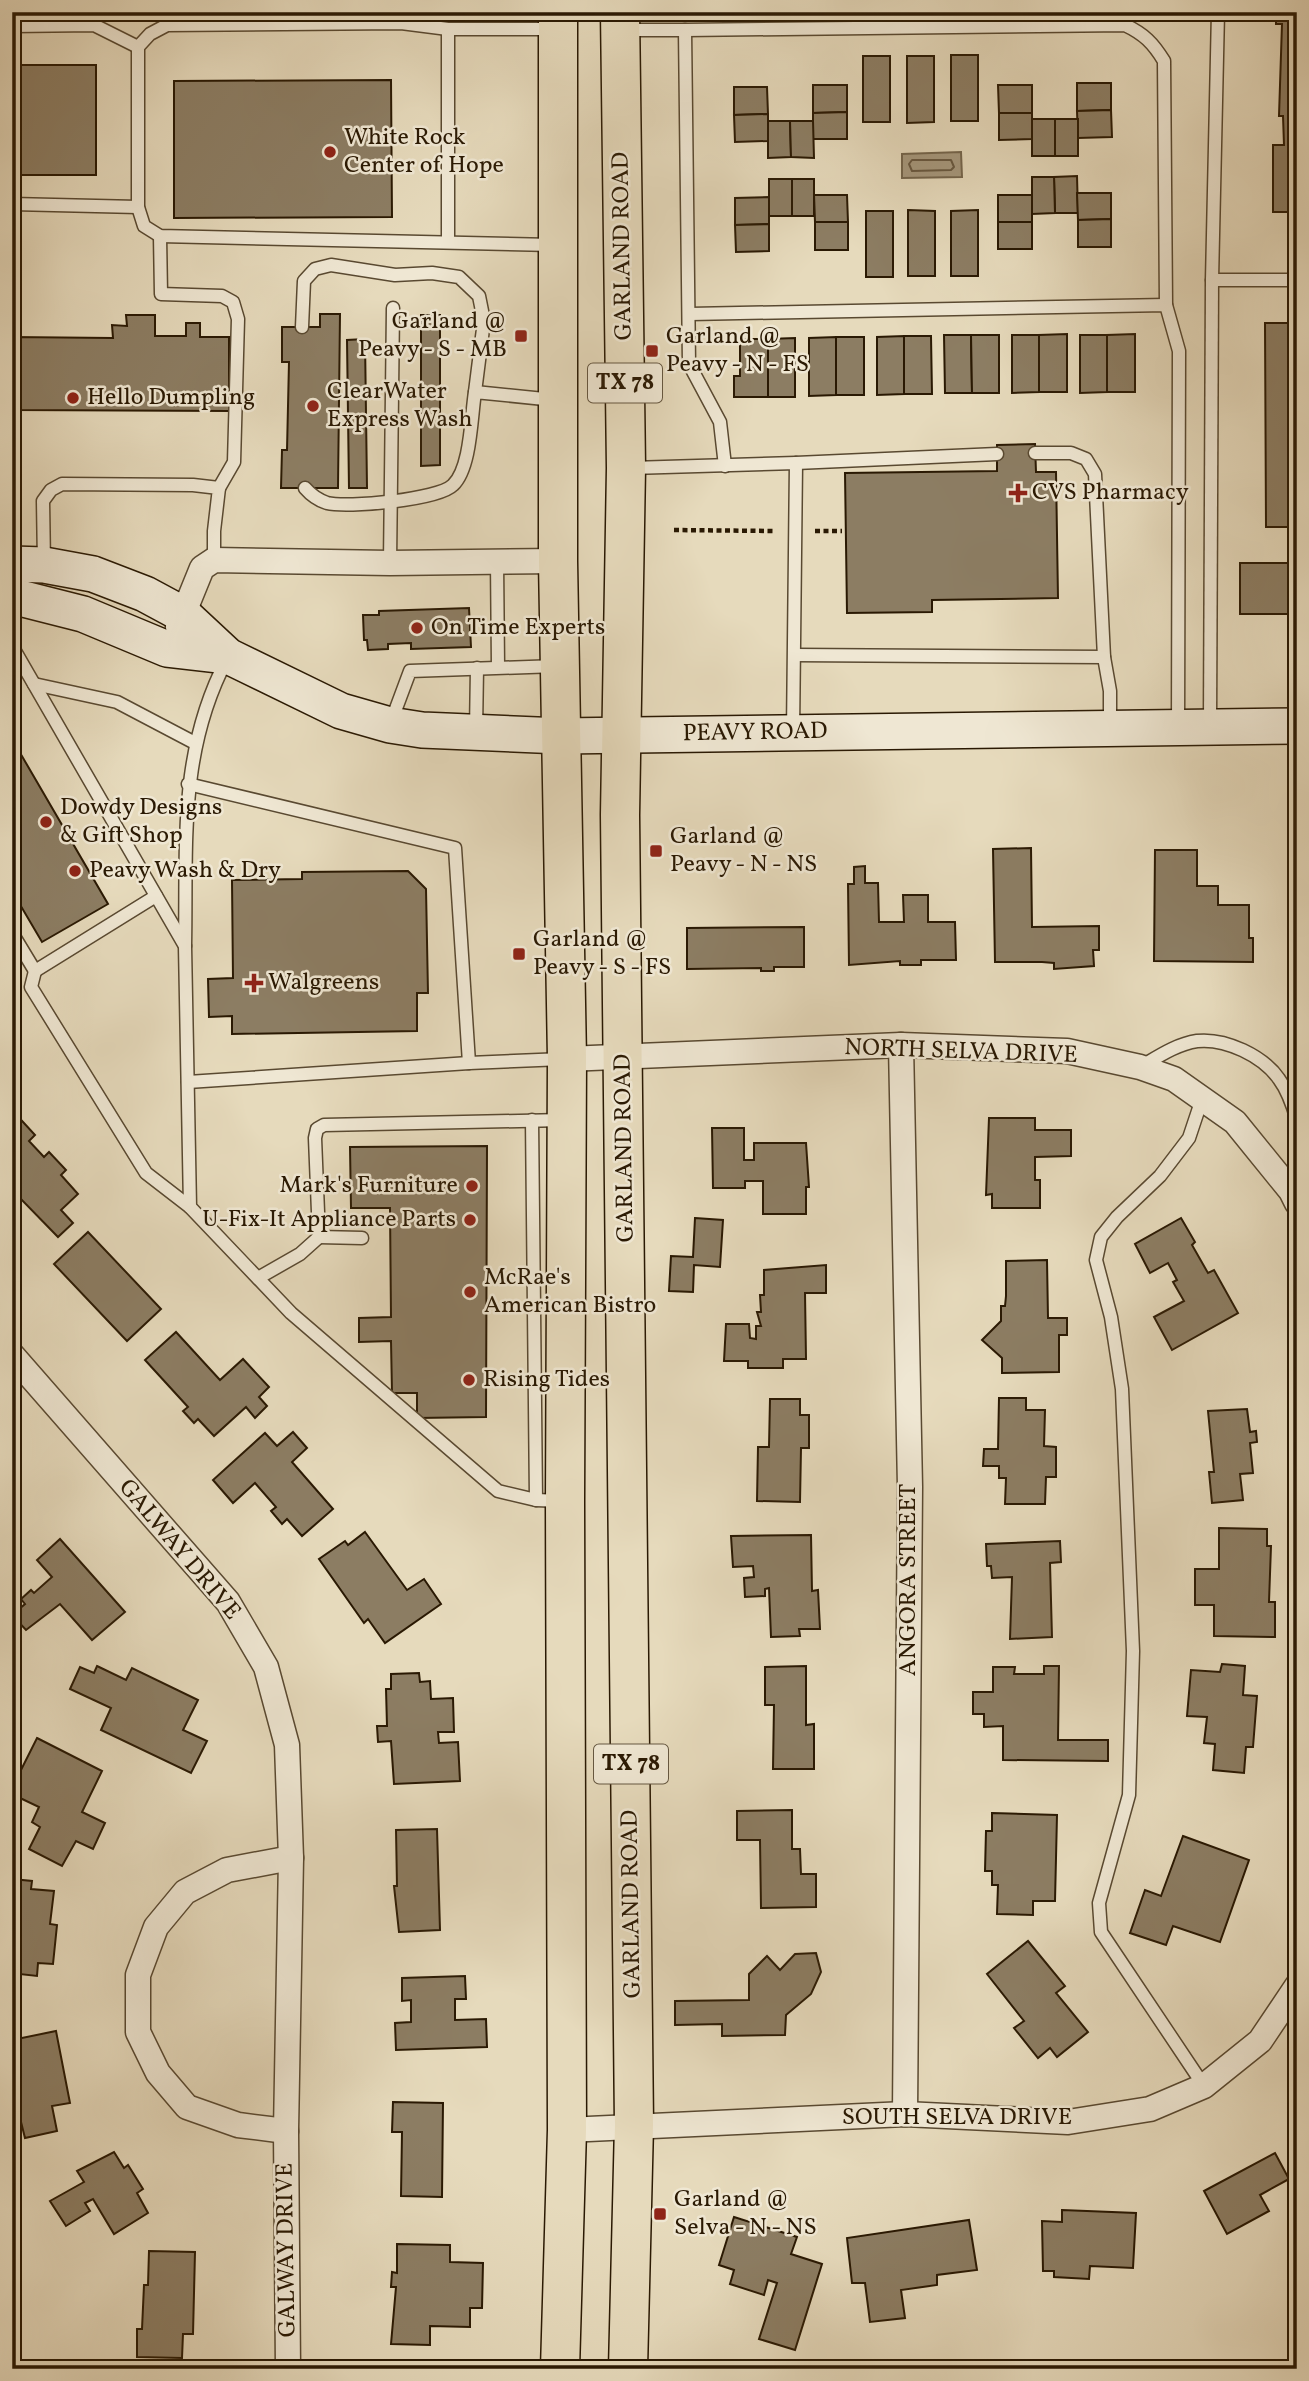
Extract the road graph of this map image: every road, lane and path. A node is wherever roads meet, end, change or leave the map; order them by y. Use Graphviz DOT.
graph roads {
  1 [pos="1219,12"];
  2 [pos="333,18"];
  3 [pos="612,18"];
  4 [pos="558,21"];
  5 [pos="12,26"];
  6 [pos="448,30"];
  7 [pos="685,30"];
  8 [pos="138,47"];
  9 [pos="12,204"];
  10 [pos="138,207"];
  11 [pos="159,236"];
  12 [pos="448,242"];
  13 [pos="557,245"];
  14 [pos="1212,280"];
  15 [pos="1297,280"];
  16 [pos="1166,305"];
  17 [pos="393,308"];
  18 [pos="690,314"];
  19 [pos="302,327"];
  20 [pos="475,392"];
  21 [pos="558,400"];
  22 [pos="1035,453"];
  23 [pos="997,454"];
  24 [pos="796,464"];
  25 [pos="725,466"];
  26 [pos="626,468"];
  27 [pos="219,488"];
  28 [pos="305,488"];
  29 [pos="391,502"];
  30 [pos="674,530"];
  31 [pos="796,531"];
  32 [pos="842,531"];
  33 [pos="214,560"];
  34 [pos="497,561"];
  35 [pos="558,561"];
  36 [pos="390,563"];
  37 [pos="28,564"];
  38 [pos="12,596"];
  39 [pos="184,615"];
  40 [pos="12,646"];
  41 [pos="167,649"];
  42 [pos="795,655"];
  43 [pos="228,656"];
  44 [pos="1104,657"];
  45 [pos="561,666"];
  46 [pos="498,667"];
  47 [pos="477,668"];
  48 [pos="34,684"];
  49 [pos="390,725"];
  50 [pos="1297,726"];
  51 [pos="1194,727"];
  52 [pos="1110,728"];
  53 [pos="793,733"];
  54 [pos="476,734"];
  55 [pos="561,736"];
  56 [pos="621,736"];
  57 [pos="195,743"];
  58 [pos="188,784"];
  59 [pos="156,896"];
  60 [pos="12,933"];
  61 [pos="185,946"];
  62 [pos="35,971"];
  63 [pos="901,1045"];
  64 [pos="624,1056"];
  65 [pos="567,1059"];
  66 [pos="469,1063"];
  67 [pos="1140,1067"];
  68 [pos="188,1082"];
  69 [pos="1202,1099"];
  70 [pos="550,1120"];
  71 [pos="1297,1120"];
  72 [pos="1295,1187"];
  73 [pos="190,1207"];
  74 [pos="319,1237"];
  75 [pos="362,1238"];
  76 [pos="258,1278"];
  77 [pos="12,1355"];
  78 [pos="550,1500"];
  79 [pos="291,1858"];
  80 [pos="1297,1986"];
  81 [pos="1204,2086"];
  82 [pos="905,2114"];
  83 [pos="634,2125"];
  84 [pos="567,2130"];
  85 [pos="286,2131"];
  86 [pos="288,2369"];
  87 [pos="561,2369"];
  88 [pos="628,2369"];
  1 -- 14 [label="lane"];
  2 -- 6 [label="lane"];
  2 -- 8 [label="lane"];
  3 -- 7 [label="lane"];
  3 -- 26 [label="main road, GARLAND ROAD / TX 78"];
  4 -- 6 [label="lane"];
  4 -- 13 [label="main road, TX 78"];
  5 -- 8 [label="lane"];
  6 -- 12 [label="lane"];
  7 -- 16 [label="lane"];
  7 -- 18 [label="lane"];
  8 -- 10 [label="lane"];
  9 -- 10 [label="lane"];
  10 -- 11 [label="lane"];
  11 -- 12 [label="lane"];
  11 -- 27 [label="lane"];
  12 -- 13 [label="lane"];
  13 -- 21 [label="main road, TX 78"];
  14 -- 15 [label="lane"];
  14 -- 51 [label="lane"];
  16 -- 18 [label="lane"];
  16 -- 51 [label="lane"];
  17 -- 29 [label="lane"];
  18 -- 25 [label="lane"];
  19 -- 20 [label="lane"];
  20 -- 21 [label="lane"];
  20 -- 29 [label="lane"];
  21 -- 35 [label="main road, TX 78"];
  22 -- 44 [label="lane"];
  23 -- 24 [label="lane"];
  24 -- 25 [label="lane"];
  24 -- 31 [label="lane"];
  25 -- 26 [label="lane"];
  26 -- 56 [label="main road, GARLAND ROAD / TX 78"];
  27 -- 33 [label="lane"];
  27 -- 37 [label="lane"];
  28 -- 29 [label="lane"];
  29 -- 36 [label="lane"];
  30 -- 31 [label="path"];
  31 -- 32 [label="path"];
  31 -- 42 [label="lane"];
  33 -- 36 [label="street"];
  33 -- 39 [label="street"];
  34 -- 35 [label="street"];
  34 -- 36 [label="street"];
  34 -- 46 [label="lane"];
  35 -- 45 [label="main road, TX 78"];
  37 -- 39 [label="street, PEAVY ROAD"];
  38 -- 41 [label="street, PEAVY ROAD"];
  39 -- 41 [label="street"];
  39 -- 43 [label="street, PEAVY ROAD"];
  40 -- 48 [label="lane"];
  41 -- 43 [label="street, PEAVY ROAD"];
  42 -- 44 [label="lane"];
  42 -- 53 [label="lane"];
  43 -- 49 [label="street, PEAVY ROAD"];
  43 -- 57 [label="lane"];
  44 -- 52 [label="lane"];
  45 -- 46 [label="lane"];
  45 -- 55 [label="main road, TX 78"];
  46 -- 47 [label="lane"];
  47 -- 49 [label="lane"];
  47 -- 54 [label="lane"];
  48 -- 57 [label="lane"];
  48 -- 59 [label="lane"];
  49 -- 54 [label="street, PEAVY ROAD"];
  50 -- 51 [label="street, PEAVY ROAD"];
  51 -- 52 [label="street, PEAVY ROAD"];
  52 -- 53 [label="street, PEAVY ROAD"];
  53 -- 56 [label="street, PEAVY ROAD"];
  54 -- 55 [label="street, PEAVY ROAD"];
  55 -- 56 [label="street, PEAVY ROAD"];
  55 -- 65 [label="main road, TX 78"];
  56 -- 64 [label="main road, GARLAND ROAD / TX 78"];
  57 -- 58 [label="lane"];
  58 -- 61 [label="lane"];
  58 -- 66 [label="lane"];
  59 -- 61 [label="lane"];
  59 -- 62 [label="lane"];
  60 -- 62 [label="lane"];
  61 -- 68 [label="lane"];
  62 -- 73 [label="lane"];
  63 -- 64 [label="street, NORTH SELVA DRIVE"];
  63 -- 67 [label="street, NORTH SELVA DRIVE"];
  63 -- 82 [label="street, ANGORA STREET"];
  64 -- 65 [label="street, NORTH SELVA DRIVE"];
  64 -- 83 [label="main road, GARLAND ROAD / TX 78"];
  65 -- 66 [label="lane"];
  65 -- 70 [label="main road, TX 78"];
  66 -- 68 [label="lane"];
  67 -- 69 [label="street, NORTH SELVA DRIVE"];
  67 -- 71 [label="lane"];
  68 -- 73 [label="lane"];
  69 -- 72 [label="street, NORTH SELVA DRIVE"];
  69 -- 81 [label="lane"];
  70 -- 74 [label="lane"];
  70 -- 78 [label="main road, TX 78"];
  73 -- 76 [label="lane"];
  74 -- 75 [label="lane"];
  74 -- 76 [label="lane"];
  76 -- 78 [label="lane"];
  77 -- 79 [label="street, GALWAY DRIVE"];
  78 -- 84 [label="main road, TX 78"];
  79 -- 85 [label="street, GALWAY DRIVE"];
  79 -- 85 [label="street, GALWAY DRIVE"];
  80 -- 81 [label="street, SOUTH SELVA DRIVE"];
  81 -- 82 [label="street, SOUTH SELVA DRIVE"];
  82 -- 83 [label="street, SOUTH SELVA DRIVE"];
  83 -- 84 [label="street, SOUTH SELVA DRIVE"];
  83 -- 88 [label="main road, GARLAND ROAD / TX 78"];
  84 -- 87 [label="main road, TX 78"];
  85 -- 86 [label="street, GALWAY DRIVE"];
}
